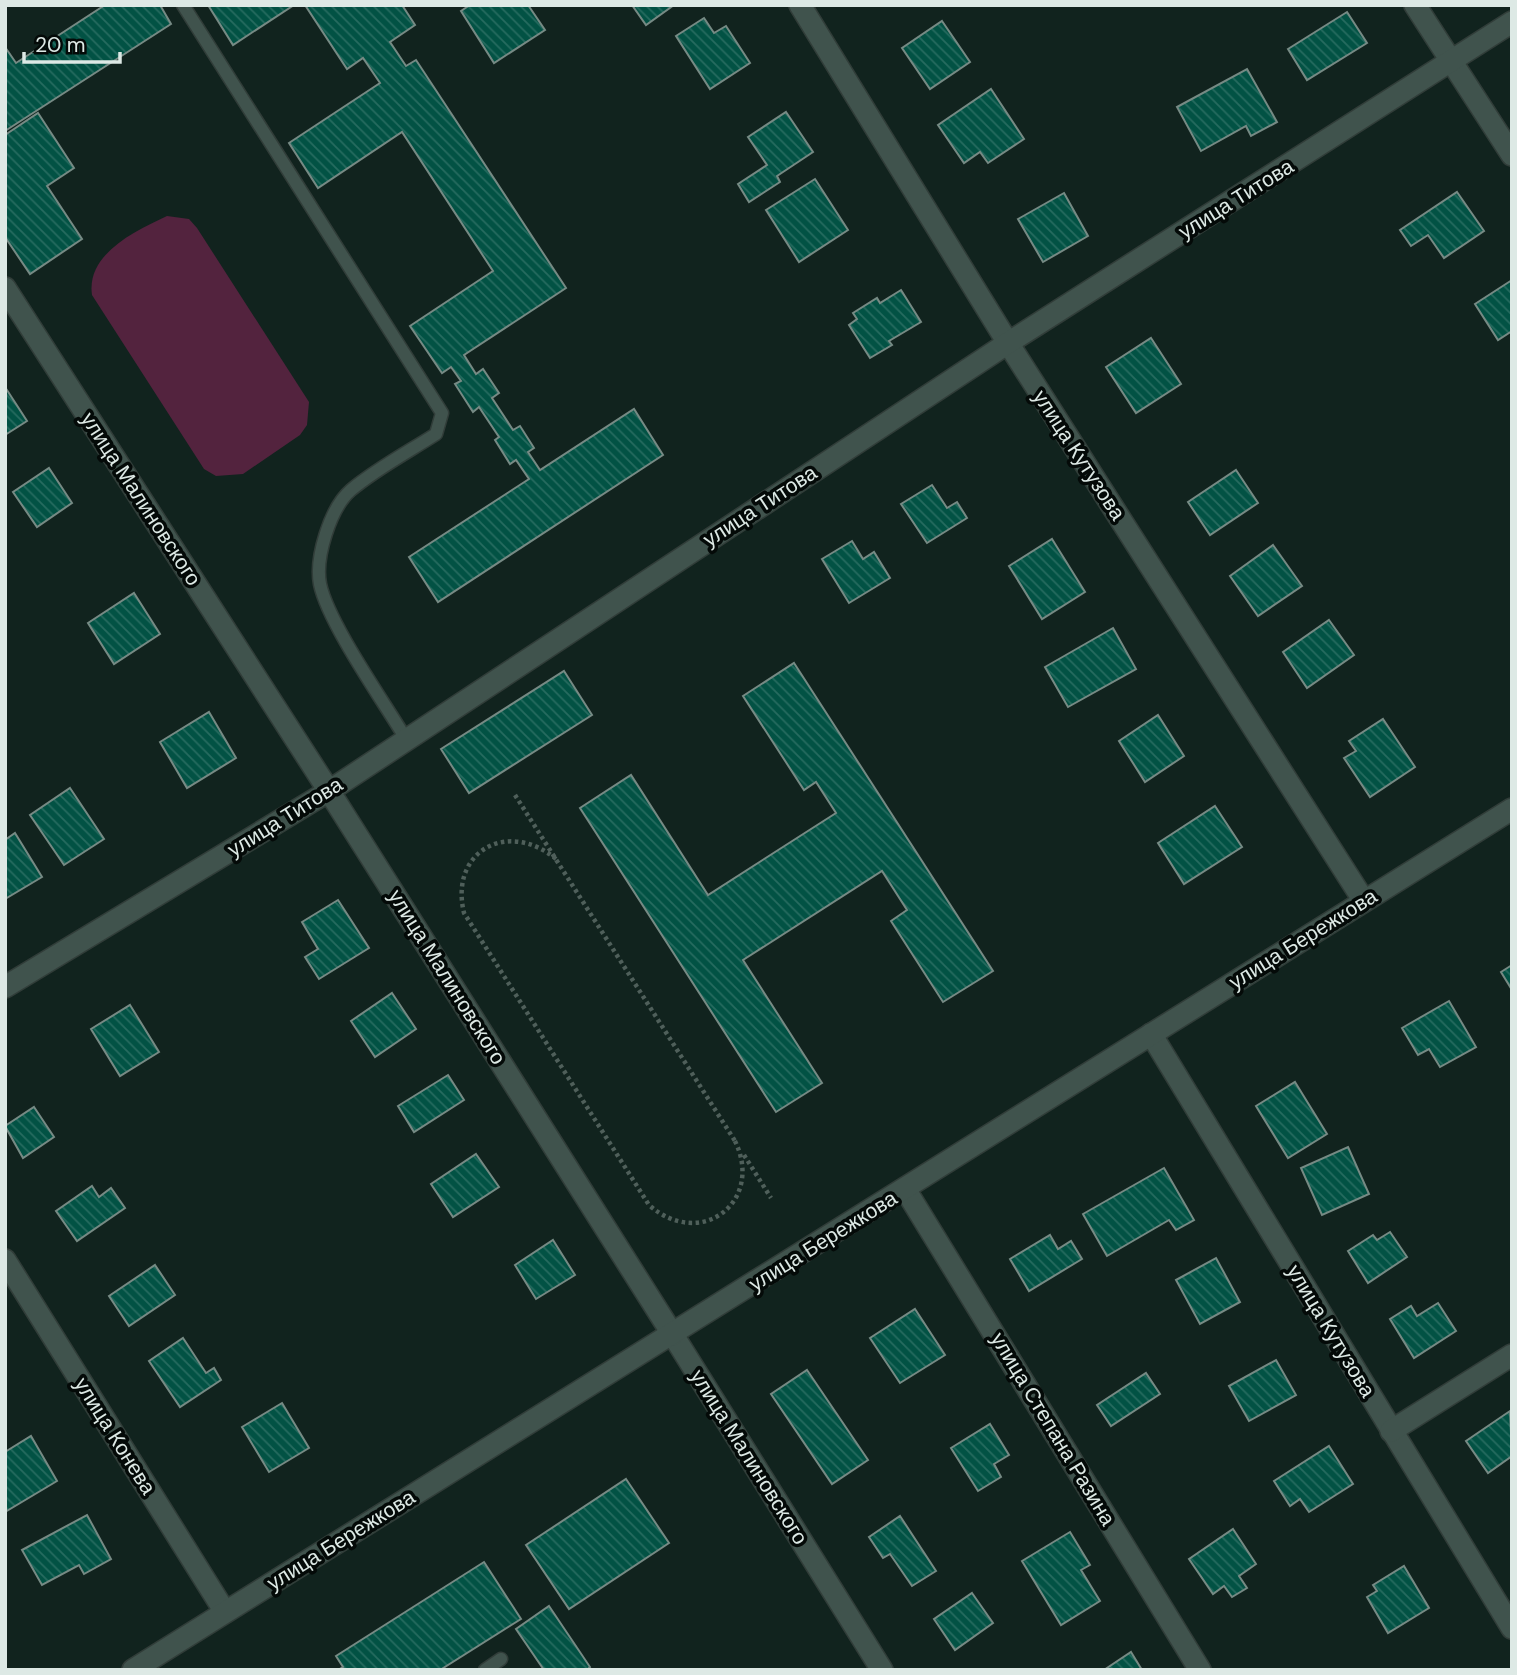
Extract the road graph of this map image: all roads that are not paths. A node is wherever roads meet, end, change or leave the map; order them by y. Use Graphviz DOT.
graph roads {
  1 [pos="183,5"];
  2 [pos="800,5"];
  3 [pos="1415,5"];
  4 [pos="1512,22"];
  5 [pos="1452,63"];
  6 [pos="1512,155"];
  7 [pos="5,288"];
  8 [pos="1008,343"];
  9 [pos="406,739"];
  10 [pos="329,791"];
  11 [pos="1512,809"];
  12 [pos="1364,901"];
  13 [pos="5,987"];
  14 [pos="1151,1034"];
  15 [pos="905,1189"];
  16 [pos="5,1260"];
  17 [pos="673,1335"];
  18 [pos="1512,1355"];
  19 [pos="1391,1431"];
  20 [pos="225,1612"];
  21 [pos="1512,1628"];
  22 [pos="501,1660"];
  23 [pos="133,1670"];
  24 [pos="485,1670"];
  25 [pos="881,1670"];
  26 [pos="1200,1670"];
  1 -- 9 [label="lane"];
  2 -- 8 [label="street, улица Кутузова"];
  3 -- 5 [label="street"];
  4 -- 5 [label="street, улица Титова"];
  5 -- 6 [label="street"];
  5 -- 8 [label="street, улица Титова"];
  7 -- 10 [label="street, улица Малиновского"];
  8 -- 9 [label="street, улица Титова"];
  8 -- 12 [label="street, улица Кутузова"];
  9 -- 10 [label="street, улица Титова"];
  10 -- 13 [label="street, улица Титова"];
  10 -- 17 [label="street, улица Малиновского"];
  11 -- 12 [label="street, улица Бережкова"];
  12 -- 14 [label="street, улица Бережкова"];
  14 -- 15 [label="street, улица Бережкова"];
  14 -- 19 [label="street, улица Кутузова"];
  15 -- 17 [label="street, улица Бережкова"];
  15 -- 26 [label="street, улица Степана Разина"];
  16 -- 20 [label="street, улица Конева"];
  17 -- 20 [label="street, улица Бережкова"];
  17 -- 25 [label="street, улица Малиновского"];
  18 -- 19 [label="street"];
  19 -- 21 [label="street, улица Кутузова"];
  20 -- 23 [label="street, улица Бережкова"];
  22 -- 24 [label="lane"];
}
